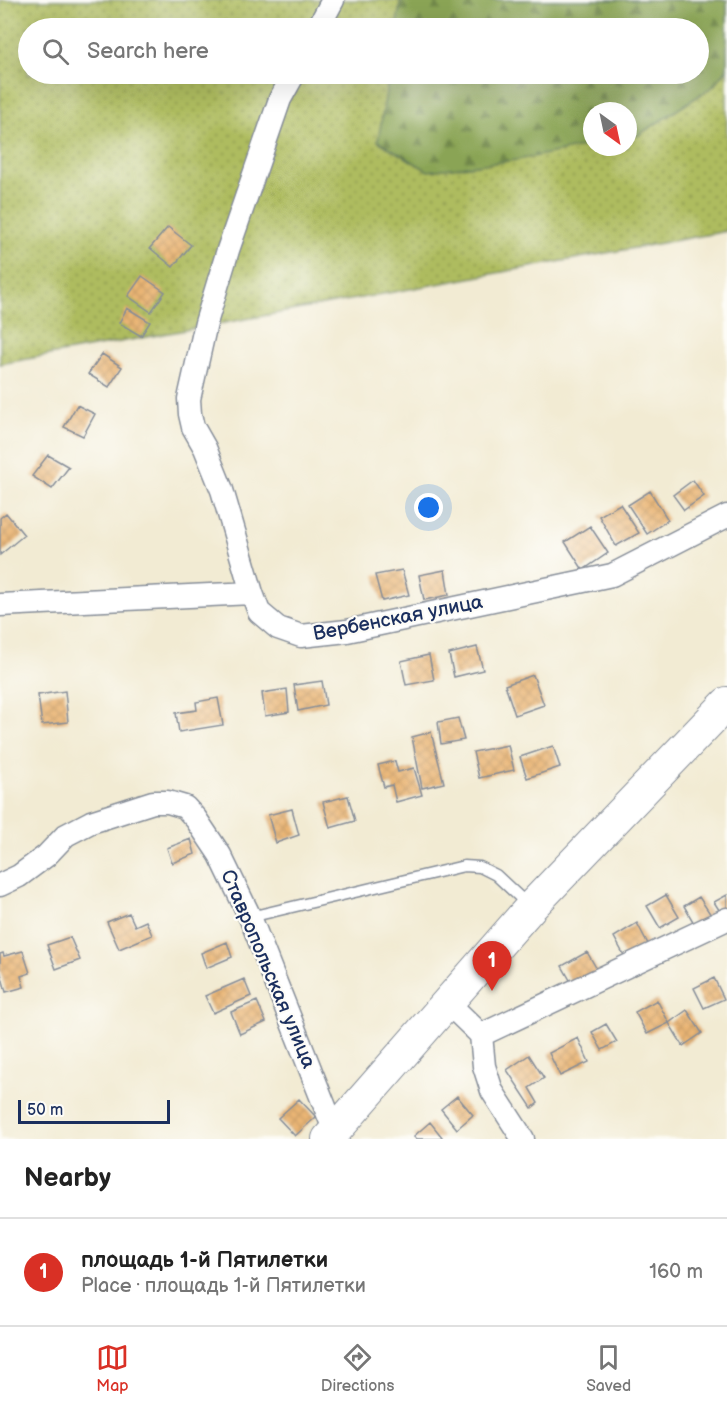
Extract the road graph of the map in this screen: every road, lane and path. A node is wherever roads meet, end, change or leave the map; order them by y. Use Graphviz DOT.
graph roads {
  1 [pos="333,0"];
  2 [pos="323,18"];
  3 [pos="288,84"];
  4 [pos="727,516"];
  5 [pos="252,593"];
  6 [pos="0,605"];
  7 [pos="727,703"];
  8 [pos="0,885"];
  9 [pos="531,907"];
  10 [pos="250,917"];
  11 [pos="727,919"];
  12 [pos="448,1003"];
  13 [pos="481,1035"];
  14 [pos="331,1136"];
  15 [pos="523,1139"];
  1 -- 2 [label="street"];
  3 -- 5 [label="street, Вербенская улица"];
  4 -- 5 [label="street, Вербенская улица"];
  5 -- 6 [label="street"];
  7 -- 9 [label="main road"];
  8 -- 10 [label="street, Ставропольская улица"];
  9 -- 10 [label="lane"];
  9 -- 12 [label="main road"];
  10 -- 14 [label="street, Ставропольская улица"];
  11 -- 13 [label="street"];
  12 -- 13 [label="street"];
  12 -- 14 [label="main road"];
  13 -- 15 [label="street"];
}
